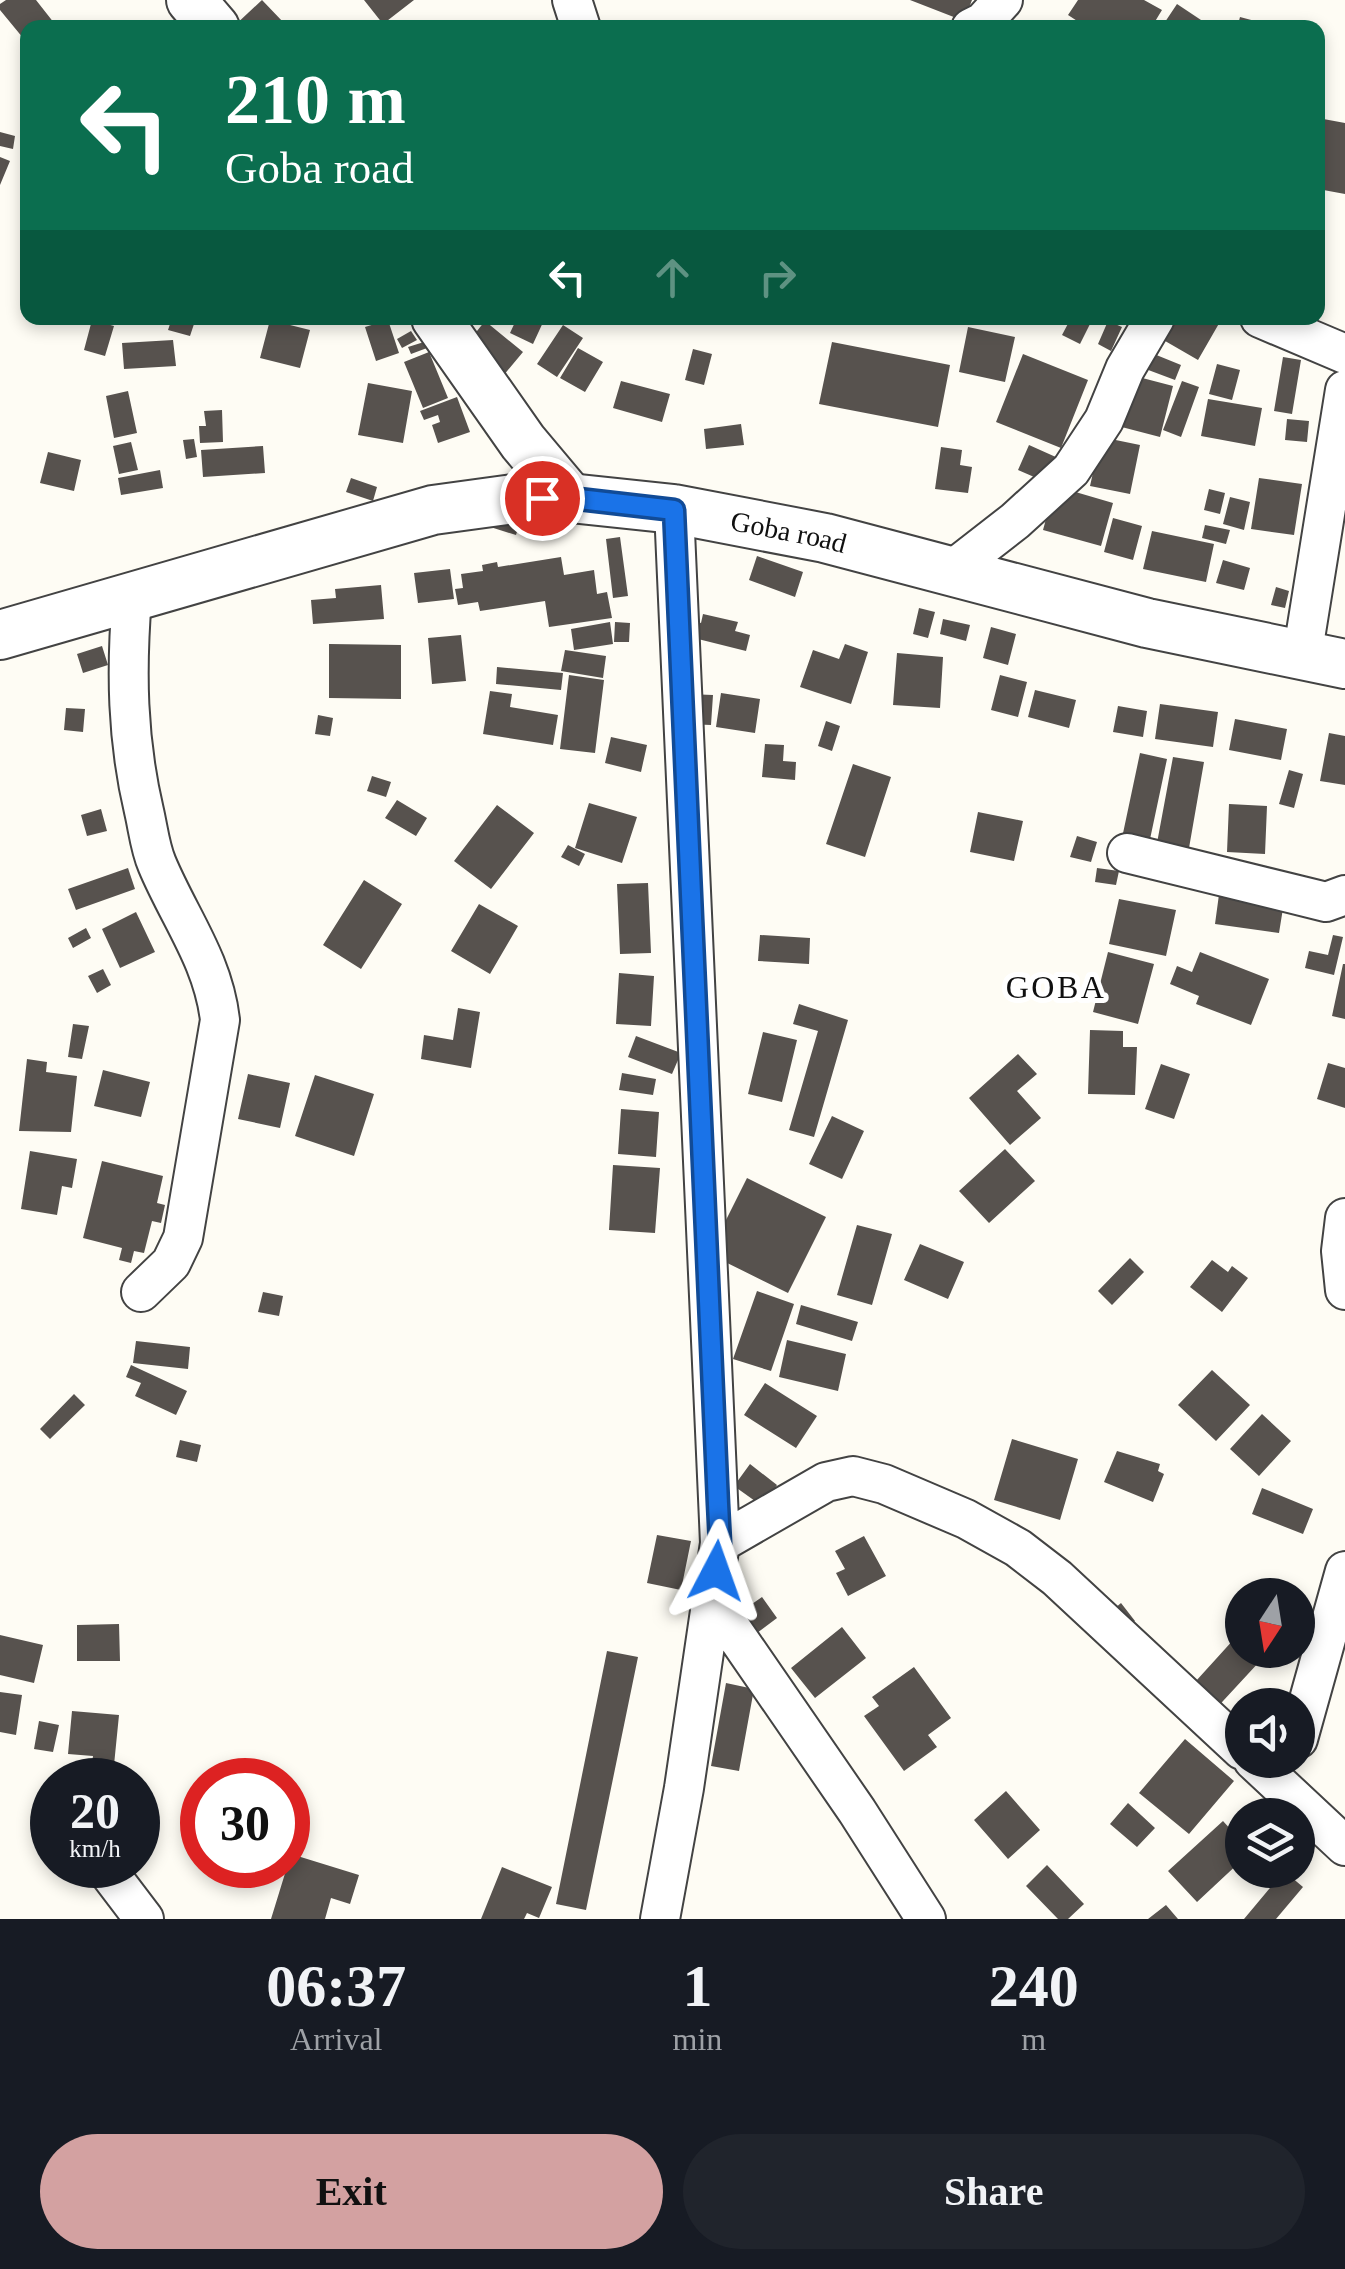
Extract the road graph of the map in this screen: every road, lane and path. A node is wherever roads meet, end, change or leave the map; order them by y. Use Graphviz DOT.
graph roads {
  1 [pos="191,0"];
  2 [pos="1003,0"];
  3 [pos="208,20"];
  4 [pos="985,20"];
  5 [pos="441,325"];
  6 [pos="1151,325"];
  7 [pos="1277,325"];
  8 [pos="1345,354"];
  9 [pos="1345,390"];
  10 [pos="570,498"];
  11 [pos="674,510"];
  12 [pos="952,570"];
  13 [pos="132,597"];
  14 [pos="0,635"];
  15 [pos="1323,660"];
  16 [pos="1127,852"];
  17 [pos="1345,896"];
  18 [pos="1345,1218"];
  19 [pos="1345,1290"];
  20 [pos="141,1292"];
  21 [pos="720,1543"];
  22 [pos="1344,1580"];
  23 [pos="712,1600"];
  24 [pos="1313,1688"];
  25 [pos="1225,1730"];
  26 [pos="1276,1778"];
  27 [pos="1345,1846"];
  28 [pos="120,1888"];
  29 [pos="144,1919"];
  30 [pos="660,1919"];
  31 [pos="926,1919"];
  1 -- 3 [label="street"];
  2 -- 4 [label="street"];
  5 -- 10 [label="street"];
  6 -- 12 [label="street"];
  7 -- 8 [label="street"];
  9 -- 15 [label="street"];
  10 -- 11 [label="street, Goba road"];
  10 -- 13 [label="street, Goba road"];
  11 -- 12 [label="street, Goba road"];
  11 -- 21 [label="street"];
  12 -- 15 [label="street, Goba road"];
  13 -- 14 [label="street, Goba road"];
  13 -- 20 [label="street"];
  16 -- 17 [label="street"];
  18 -- 19 [label="street"];
  21 -- 23 [label="street"];
  21 -- 25 [label="street"];
  22 -- 24 [label="street"];
  23 -- 30 [label="street"];
  23 -- 31 [label="street"];
  26 -- 27 [label="street"];
  28 -- 29 [label="street"];
}
